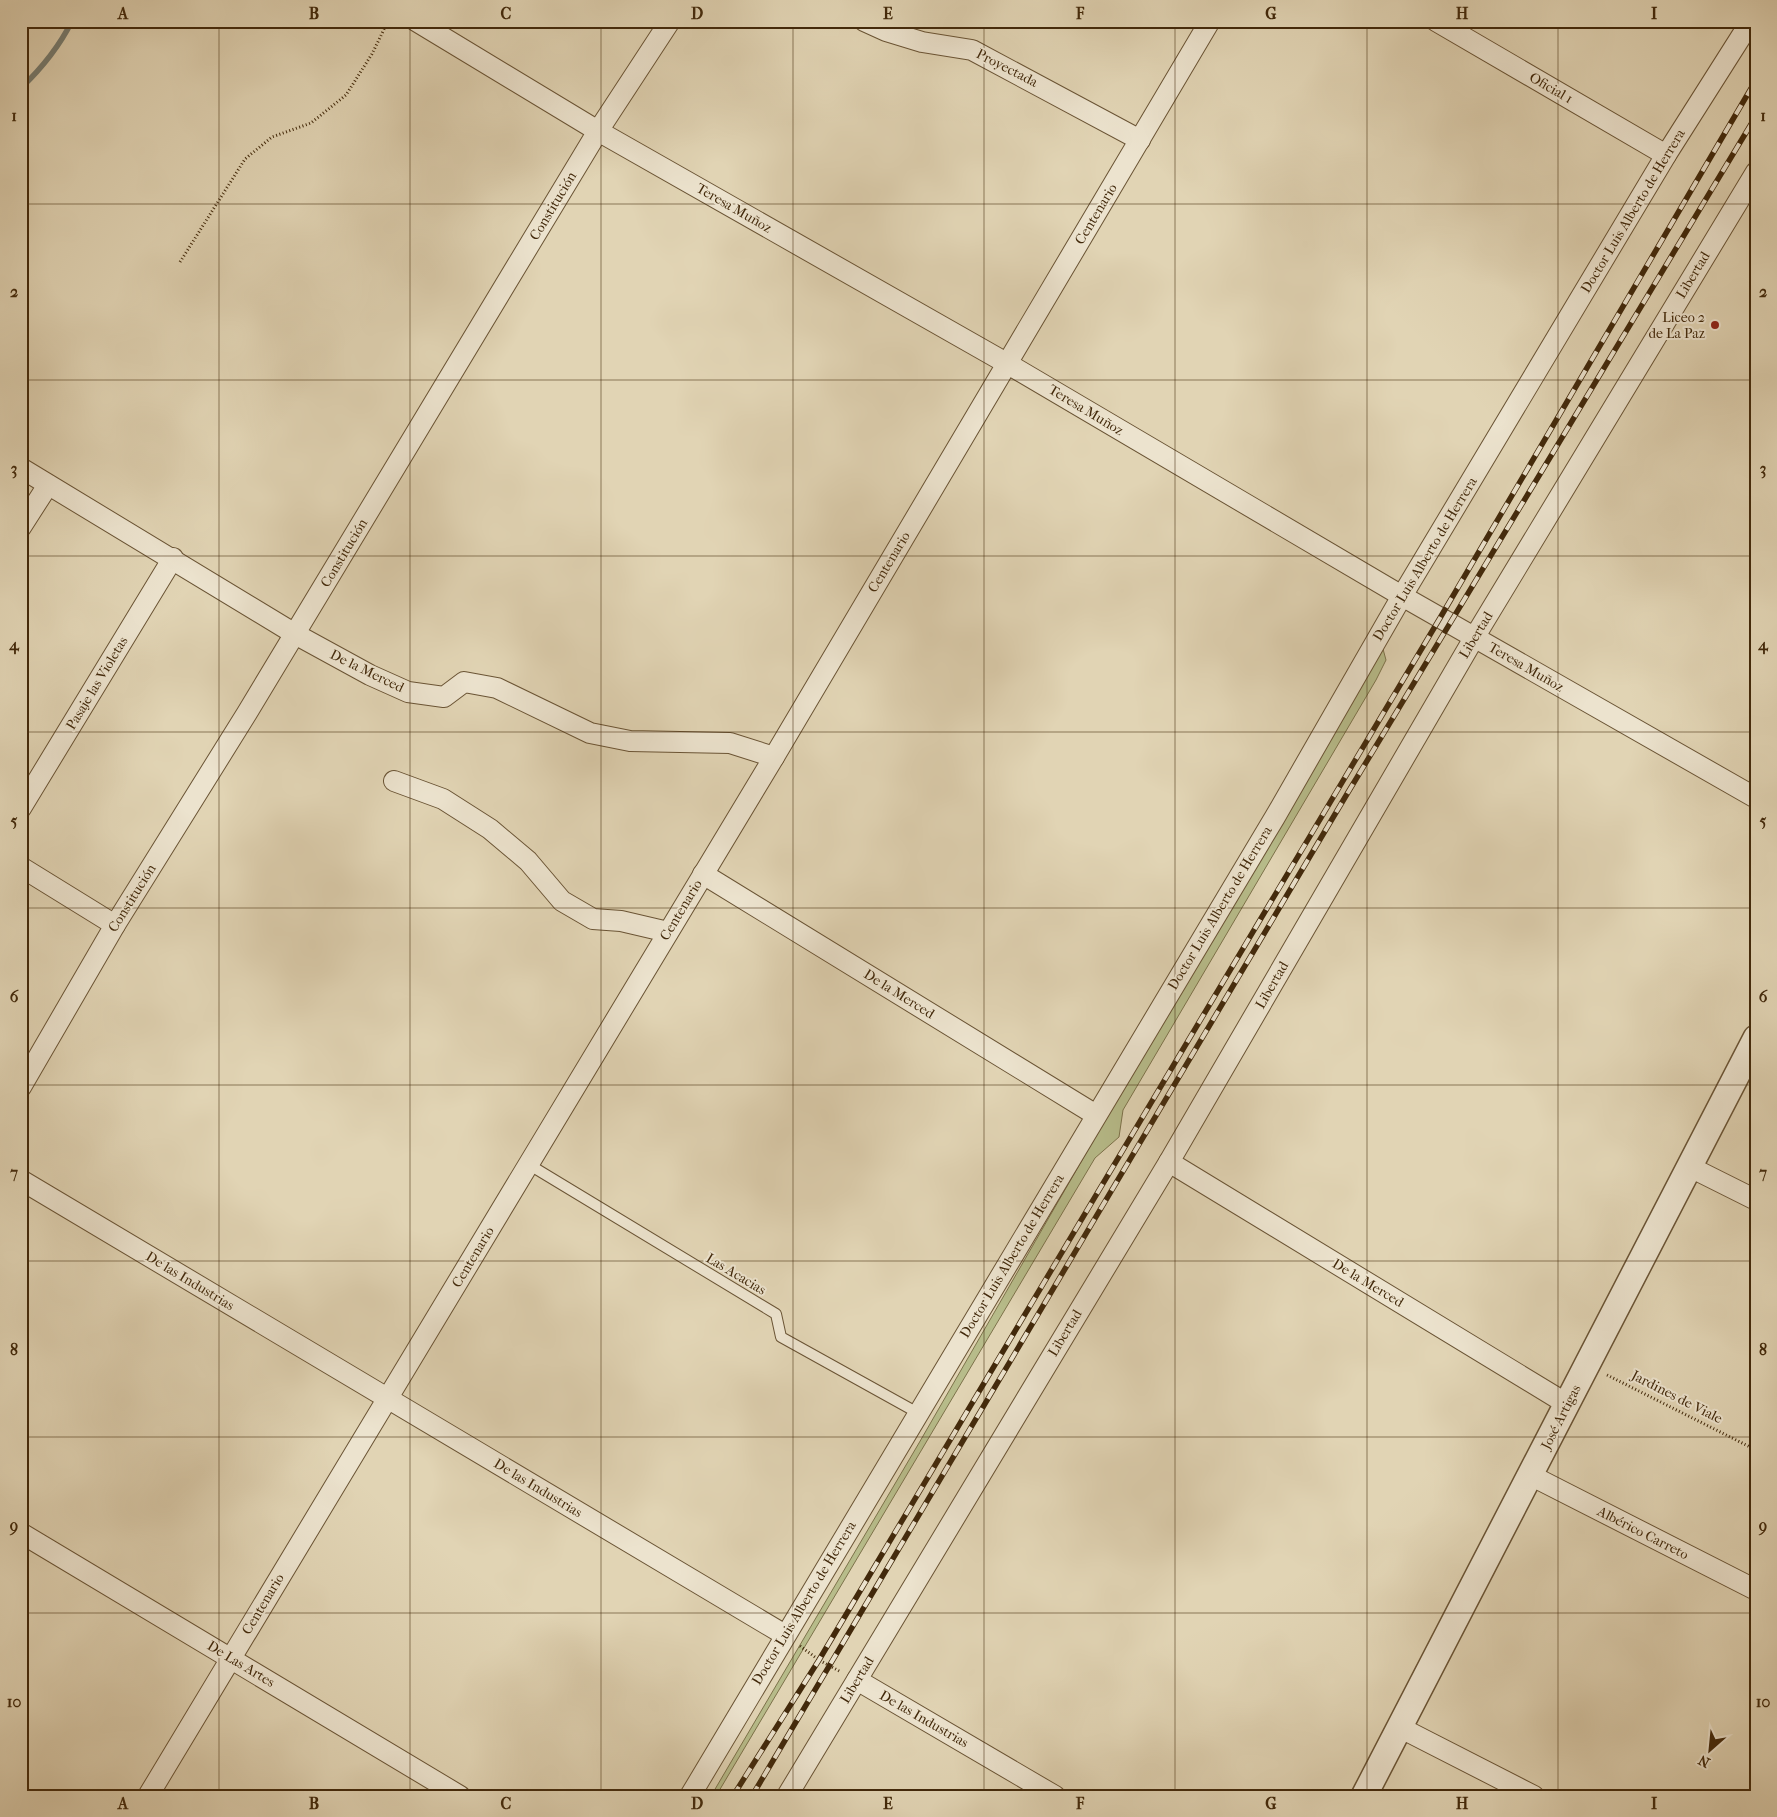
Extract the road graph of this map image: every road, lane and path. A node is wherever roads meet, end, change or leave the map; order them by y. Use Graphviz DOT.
graph roads {
  1 [pos="388,21"];
  2 [pos="416,21"];
  3 [pos="670,21"];
  4 [pos="864,21"];
  5 [pos="1210,21"];
  6 [pos="1436,21"];
  7 [pos="1750,21"];
  8 [pos="598,131"];
  9 [pos="1140,140"];
  10 [pos="1666,155"];
  11 [pos="1756,172"];
  12 [pos="180,262"];
  13 [pos="1008,364"];
  14 [pos="21,468"];
  15 [pos="48,485"];
  16 [pos="21,527"];
  17 [pos="173,558"];
  18 [pos="1402,596"];
  19 [pos="295,634"];
  20 [pos="1474,638"];
  21 [pos="774,757"];
  22 [pos="394,781"];
  23 [pos="1756,798"];
  24 [pos="21,808"];
  25 [pos="21,867"];
  26 [pos="703,874"];
  27 [pos="115,925"];
  28 [pos="668,932"];
  29 [pos="1756,1038"];
  30 [pos="21,1087"];
  31 [pos="1096,1115"];
  32 [pos="1169,1162"];
  33 [pos="528,1164"];
  34 [pos="1690,1167"];
  35 [pos="21,1180"];
  36 [pos="1756,1200"];
  37 [pos="1588,1365"];
  38 [pos="388,1400"];
  39 [pos="1568,1404"];
  40 [pos="918,1413"];
  41 [pos="1756,1450"];
  42 [pos="1530,1475"];
  43 [pos="21,1533"];
  44 [pos="1756,1590"];
  45 [pos="785,1635"];
  46 [pos="230,1657"];
  47 [pos="857,1680"];
  48 [pos="1399,1727"];
  49 [pos="148,1796"];
  50 [pos="460,1796"];
  51 [pos="690,1796"];
  52 [pos="787,1796"];
  53 [pos="1055,1796"];
  54 [pos="1364,1796"];
  55 [pos="1534,1796"];
  1 -- 12 [label="path"];
  2 -- 8 [label="street, Teresa Muñoz"];
  3 -- 8 [label="street, Constitución"];
  4 -- 9 [label="street, Proyectada"];
  5 -- 9 [label="street, Centenario"];
  6 -- 10 [label="street, Oficial 1"];
  7 -- 10 [label="street, Doctor Luis Alberto de Herrera"];
  8 -- 13 [label="street, Teresa Muñoz"];
  8 -- 19 [label="street, Constitución"];
  9 -- 13 [label="street, Centenario"];
  10 -- 18 [label="street, Doctor Luis Alberto de Herrera"];
  11 -- 20 [label="street, Libertad"];
  13 -- 18 [label="street, Teresa Muñoz"];
  13 -- 21 [label="street, Centenario"];
  14 -- 15 [label="street, De la Merced"];
  15 -- 16 [label="street"];
  15 -- 17 [label="street, De la Merced"];
  17 -- 19 [label="street, De la Merced"];
  17 -- 24 [label="street, Pasaje las Violetas"];
  18 -- 20 [label="street, Teresa Muñoz"];
  18 -- 31 [label="street, Doctor Luis Alberto de Herrera"];
  19 -- 21 [label="street, De la Merced"];
  19 -- 27 [label="street, Constitución"];
  20 -- 23 [label="street, Teresa Muñoz"];
  20 -- 32 [label="street, Libertad"];
  21 -- 26 [label="street, Centenario"];
  22 -- 28 [label="street"];
  25 -- 27 [label="street"];
  26 -- 28 [label="street, Centenario"];
  26 -- 31 [label="street, De la Merced"];
  27 -- 30 [label="street, Constitución"];
  28 -- 33 [label="street, Centenario"];
  29 -- 34 [label="street, José Artigas"];
  31 -- 40 [label="street, Doctor Luis Alberto de Herrera"];
  32 -- 39 [label="street, De la Merced"];
  32 -- 47 [label="street, Libertad"];
  33 -- 38 [label="street, Centenario"];
  33 -- 40 [label="lane, Las Acacias"];
  34 -- 36 [label="street"];
  34 -- 37 [label="street, José Artigas"];
  35 -- 38 [label="street, De las Industrias"];
  37 -- 39 [label="street, José Artigas"];
  37 -- 41 [label="path, Jardines de Viale"];
  38 -- 45 [label="street, De las Industrias"];
  38 -- 46 [label="street, Centenario"];
  39 -- 42 [label="street, José Artigas"];
  40 -- 45 [label="street, Doctor Luis Alberto de Herrera"];
  42 -- 44 [label="street, Albérico Carreto"];
  42 -- 48 [label="street, José Artigas"];
  43 -- 46 [label="street, De Las Artes"];
  45 -- 47 [label="path"];
  45 -- 51 [label="street, Doctor Luis Alberto de Herrera"];
  46 -- 49 [label="street, Centenario"];
  46 -- 50 [label="street, De Las Artes"];
  47 -- 52 [label="street, Libertad"];
  47 -- 53 [label="street, De las Industrias"];
  48 -- 54 [label="street, José Artigas"];
  48 -- 55 [label="street"];
}
